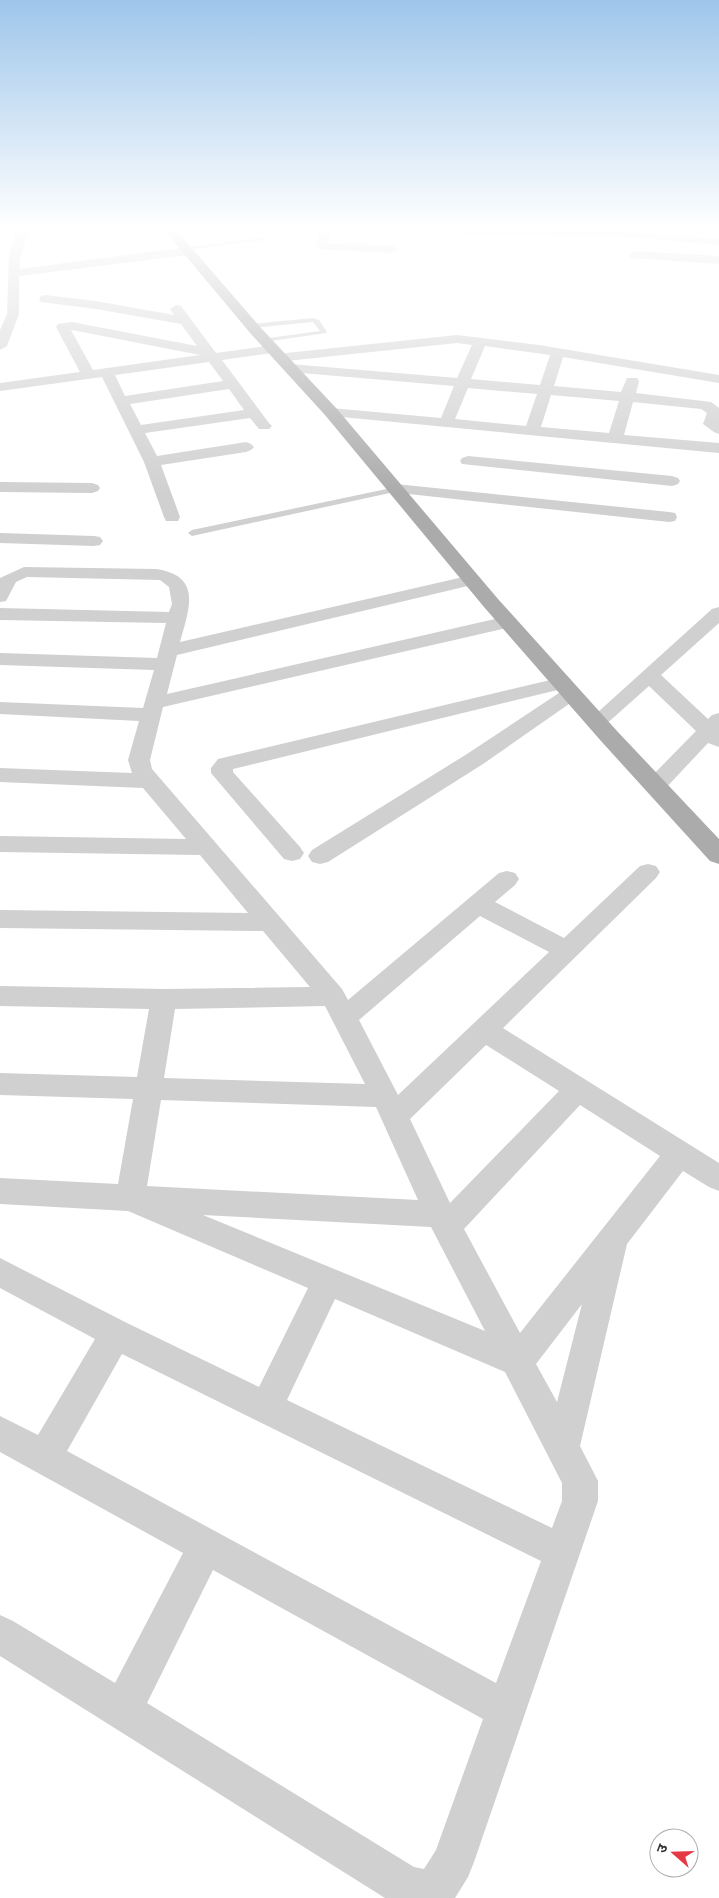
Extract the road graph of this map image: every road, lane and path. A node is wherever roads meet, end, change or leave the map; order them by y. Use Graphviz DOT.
graph roads {
  1 [pos="11,319"];
  2 [pos="177,319"];
  3 [pos="247,319"];
  4 [pos="185,320"];
  5 [pos="480,341"];
  6 [pos="151,342"];
  7 [pos="0,346"];
  8 [pos="272,348"];
  9 [pos="75,351"];
  10 [pos="558,352"];
  11 [pos="212,355"];
  12 [pos="636,366"];
  13 [pos="106,372"];
  14 [pos="89,375"];
  15 [pos="719,379"];
  16 [pos="463,382"];
  17 [pos="233,384"];
  18 [pos="0,387"];
  19 [pos="544,389"];
  20 [pos="627,397"];
  21 [pos="121,401"];
  22 [pos="331,412"];
  23 [pos="254,413"];
  24 [pos="446,423"];
  25 [pos="264,426"];
  26 [pos="719,429"];
  27 [pos="136,430"];
  28 [pos="532,431"];
  29 [pos="615,438"];
  30 [pos="246,447"];
  31 [pos="719,448"];
  32 [pos="468,461"];
  33 [pos="152,462"];
  34 [pos="508,465"];
  35 [pos="603,474"];
  36 [pos="672,481"];
  37 [pos="0,487"];
  38 [pos="92,488"];
  39 [pos="396,489"];
  40 [pos="500,500"];
  41 [pos="596,510"];
  42 [pos="172,516"];
  43 [pos="668,518"];
  44 [pos="192,533"];
  45 [pos="0,538"];
  46 [pos="94,541"];
  47 [pos="472,580"];
  48 [pos="0,597"];
  49 [pos="719,613"];
  50 [pos="0,614"];
  51 [pos="177,618"];
  52 [pos="508,622"];
  53 [pos="166,658"];
  54 [pos="0,659"];
  55 [pos="649,675"];
  56 [pos="567,688"];
  57 [pos="0,708"];
  58 [pos="152,709"];
  59 [pos="597,722"];
  60 [pos="715,730"];
  61 [pos="0,775"];
  62 [pos="148,781"];
  63 [pos="655,786"];
  64 [pos="0,844"];
  65 [pos="716,846"];
  66 [pos="205,847"];
  67 [pos="292,852"];
  68 [pos="320,856"];
  69 [pos="648,872"];
  70 [pos="507,879"];
  71 [pos="478,904"];
  72 [pos="0,919"];
  73 [pos="269,922"];
  74 [pos="567,950"];
  75 [pos="0,996"];
  76 [pos="164,999"];
  77 [pos="338,1007"];
  78 [pos="484,1030"];
  79 [pos="0,1084"];
  80 [pos="149,1088"];
  81 [pos="578,1089"];
  82 [pos="390,1106"];
  83 [pos="680,1153"];
  84 [pos="719,1178"];
  85 [pos="0,1191"];
  86 [pos="130,1198"];
  87 [pos="443,1220"];
  88 [pos="614,1237"];
  89 [pos="0,1272"];
  90 [pos="328,1281"];
  91 [pos="116,1334"];
  92 [pos="518,1360"];
  93 [pos="266,1408"];
  94 [pos="0,1433"];
  95 [pos="563,1446"];
  96 [pos="44,1457"];
  97 [pos="206,1546"];
  98 [pos="562,1552"];
  99 [pos="0,1634"];
  100 [pos="122,1710"];
  101 [pos="506,1710"];
  1 -- 7 [label="street"];
  2 -- 4 [label="street"];
  3 -- 8 [label="main road"];
  4 -- 11 [label="street"];
  5 -- 8 [label="street"];
  5 -- 10 [label="street"];
  5 -- 16 [label="street"];
  6 -- 9 [label="street"];
  6 -- 9 [label="street"];
  6 -- 11 [label="street"];
  8 -- 8 [label="lane"];
  8 -- 11 [label="street"];
  8 -- 16 [label="street"];
  8 -- 22 [label="main road"];
  9 -- 14 [label="street"];
  10 -- 12 [label="street"];
  10 -- 19 [label="street"];
  11 -- 13 [label="street"];
  11 -- 17 [label="street"];
  12 -- 15 [label="street"];
  12 -- 20 [label="street"];
  13 -- 14 [label="street"];
  13 -- 21 [label="street"];
  14 -- 18 [label="street"];
  16 -- 19 [label="street"];
  16 -- 24 [label="street"];
  17 -- 21 [label="street"];
  17 -- 23 [label="street"];
  19 -- 20 [label="street"];
  19 -- 28 [label="street"];
  20 -- 26 [label="street"];
  20 -- 29 [label="street"];
  21 -- 27 [label="street"];
  22 -- 24 [label="street"];
  22 -- 39 [label="main road"];
  23 -- 25 [label="street"];
  23 -- 27 [label="street"];
  24 -- 28 [label="street"];
  27 -- 33 [label="street"];
  28 -- 29 [label="street"];
  29 -- 31 [label="street"];
  30 -- 33 [label="street"];
  32 -- 34 [label="street"];
  33 -- 42 [label="street"];
  34 -- 35 [label="street"];
  34 -- 40 [label="street"];
  35 -- 36 [label="street"];
  35 -- 41 [label="street"];
  37 -- 38 [label="street"];
  39 -- 40 [label="street"];
  39 -- 44 [label="lane"];
  39 -- 47 [label="main road"];
  40 -- 41 [label="street"];
  41 -- 43 [label="street"];
  45 -- 46 [label="street"];
  47 -- 52 [label="main road"];
  47 -- 53 [label="street"];
  48 -- 51 [label="street"];
  49 -- 55 [label="street"];
  50 -- 51 [label="street"];
  51 -- 53 [label="street"];
  52 -- 56 [label="main road"];
  52 -- 58 [label="street"];
  53 -- 54 [label="street"];
  53 -- 58 [label="street"];
  55 -- 59 [label="street"];
  55 -- 60 [label="street"];
  56 -- 59 [label="main road"];
  56 -- 67 [label="street"];
  56 -- 68 [label="street"];
  57 -- 58 [label="street"];
  58 -- 62 [label="street"];
  59 -- 63 [label="main road"];
  60 -- 63 [label="street"];
  61 -- 62 [label="street"];
  62 -- 66 [label="street"];
  63 -- 65 [label="main road"];
  64 -- 66 [label="street"];
  66 -- 73 [label="street"];
  69 -- 74 [label="street"];
  70 -- 71 [label="street"];
  71 -- 74 [label="street"];
  71 -- 77 [label="street"];
  72 -- 73 [label="street"];
  73 -- 77 [label="street"];
  74 -- 78 [label="street"];
  75 -- 76 [label="street"];
  76 -- 77 [label="street"];
  76 -- 80 [label="street"];
  77 -- 82 [label="street"];
  78 -- 81 [label="street"];
  78 -- 82 [label="street"];
  79 -- 80 [label="street"];
  80 -- 82 [label="street"];
  80 -- 86 [label="street"];
  81 -- 83 [label="street"];
  81 -- 87 [label="street"];
  82 -- 87 [label="street"];
  83 -- 84 [label="street"];
  83 -- 88 [label="street"];
  85 -- 86 [label="street"];
  86 -- 87 [label="street"];
  86 -- 90 [label="street"];
  87 -- 92 [label="street"];
  88 -- 92 [label="street"];
  88 -- 95 [label="street"];
  89 -- 91 [label="street"];
  90 -- 92 [label="street"];
  90 -- 93 [label="street"];
  91 -- 93 [label="street"];
  91 -- 96 [label="street"];
  92 -- 95 [label="street"];
  93 -- 98 [label="street"];
  94 -- 96 [label="street"];
  95 -- 98 [label="street"];
  96 -- 97 [label="street"];
  97 -- 100 [label="street"];
  97 -- 101 [label="street"];
  98 -- 101 [label="street"];
  99 -- 100 [label="street"];
  100 -- 101 [label="street"];
}
